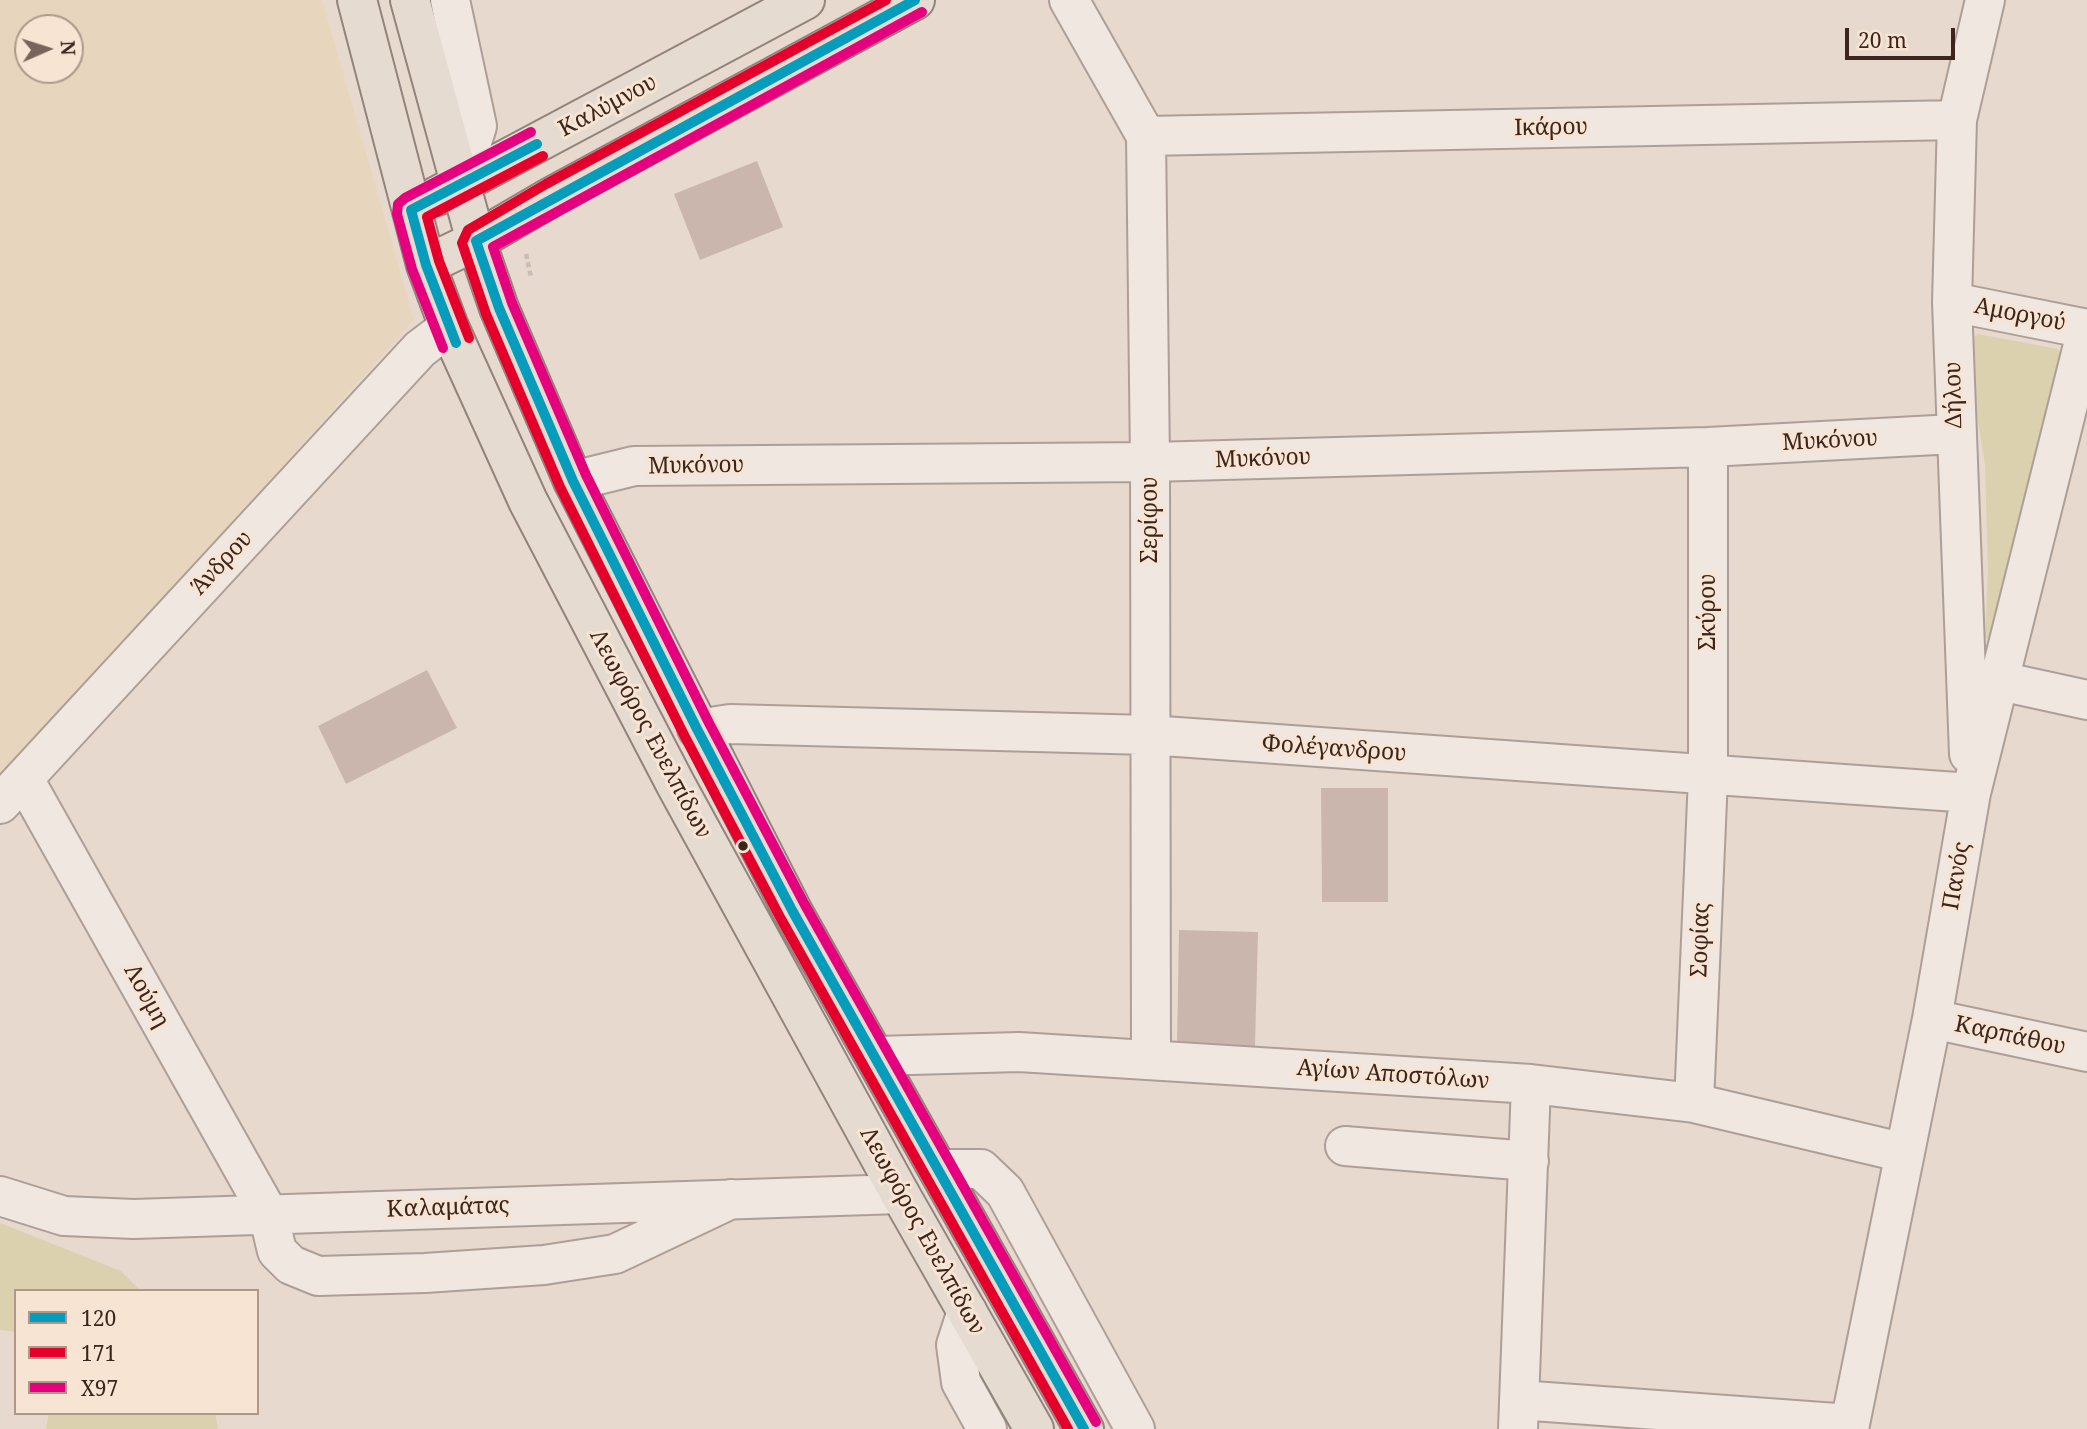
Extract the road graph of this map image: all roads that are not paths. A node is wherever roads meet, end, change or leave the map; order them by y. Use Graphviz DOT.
graph roads {
  1 [pos="357,0"];
  2 [pos="410,0"];
  3 [pos="450,0"];
  4 [pos="806,0"];
  5 [pos="915,0"];
  6 [pos="1069,0"];
  7 [pos="1985,0"];
  8 [pos="1957,120"];
  9 [pos="1146,136"];
  10 [pos="459,185"];
  11 [pos="411,210"];
  12 [pos="476,241"];
  13 [pos="426,265"];
  14 [pos="1952,302"];
  15 [pos="449,327"];
  16 [pos="2087,329"];
  17 [pos="1955,434"];
  18 [pos="1708,447"];
  19 [pos="1150,462"];
  20 [pos="573,481"];
  21 [pos="2000,681"];
  22 [pos="2087,700"];
  23 [pos="697,729"];
  24 [pos="1149,735"];
  25 [pos="1708,777"];
  26 [pos="12,792"];
  27 [pos="1971,793"];
  28 [pos="1932,1019"];
  29 [pos="2087,1052"];
  30 [pos="876,1056"];
  31 [pos="1151,1060"];
  32 [pos="1531,1084"];
  33 [pos="1694,1103"];
  34 [pos="1345,1146"];
  35 [pos="1905,1153"];
  36 [pos="1529,1161"];
  37 [pos="938,1169"];
  38 [pos="900,1194"];
  39 [pos="0,1196"];
  40 [pos="731,1199"];
  41 [pos="268,1213"];
  42 [pos="967,1311"];
  43 [pos="1518,1415"];
  44 [pos="1849,1427"];
  45 [pos="987,1429"];
  46 [pos="1034,1429"];
  47 [pos="1084,1429"];
  48 [pos="1135,1429"];
  1 -- 11 [label="main road, Λεωφόρος Ευελπίδων"];
  2 -- 10 [label="main road, Λεωφόρος Ευελπίδων"];
  3 -- 10 [label="street"];
  4 -- 10 [label="main road, Καλύμνου"];
  5 -- 12 [label="main road"];
  6 -- 9 [label="street, Σερίφου"];
  7 -- 8 [label="street, Δήλου"];
  8 -- 9 [label="street, Ικάρου"];
  8 -- 14 [label="street, Δήλου"];
  9 -- 19 [label="street, Σερίφου"];
  10 -- 11 [label="main road, Καλύμνου"];
  10 -- 12 [label="main road, Λεωφόρος Ευελπίδων"];
  11 -- 13 [label="main road, Λεωφόρος Ευελπίδων"];
  12 -- 13 [label="main road"];
  12 -- 20 [label="main road, Λεωφόρος Ευελπίδων"];
  13 -- 15 [label="main road, Λεωφόρος Ευελπίδων"];
  14 -- 16 [label="street, Αμοργού"];
  14 -- 17 [label="street, Δήλου"];
  15 -- 26 [label="street, Άνδρου"];
  15 -- 38 [label="main road, Λεωφόρος Ευελπίδων"];
  16 -- 21 [label="street, Πανός"];
  17 -- 18 [label="street, Μυκόνου"];
  17 -- 27 [label="street, Δήλου"];
  18 -- 19 [label="street, Μυκόνου"];
  18 -- 25 [label="street, Σκύρου"];
  19 -- 20 [label="street, Μυκόνου"];
  19 -- 24 [label="street, Σερίφου"];
  20 -- 23 [label="main road, Λεωφόρος Ευελπίδων"];
  21 -- 22 [label="street"];
  21 -- 27 [label="street, Πανός"];
  23 -- 24 [label="street, Φολέγανδρου"];
  23 -- 30 [label="main road, Λεωφόρος Ευελπίδων"];
  24 -- 25 [label="street, Φολέγανδρου"];
  24 -- 31 [label="street, Σερίφου"];
  25 -- 27 [label="street, Φολέγανδρου"];
  25 -- 33 [label="street, Σοφίας"];
  26 -- 41 [label="street, Λούμη"];
  27 -- 28 [label="street, Πανός"];
  28 -- 29 [label="street, Καρπάθου"];
  28 -- 35 [label="street, Πανός"];
  30 -- 31 [label="street, Αγίων Αποστόλων"];
  30 -- 37 [label="main road, Λεωφόρος Ευελπίδων"];
  31 -- 32 [label="street, Αγίων Αποστόλων"];
  32 -- 33 [label="street, Αγίων Αποστόλων"];
  32 -- 36 [label="street"];
  33 -- 35 [label="street, Αγίων Αποστόλων"];
  34 -- 36 [label="street"];
  35 -- 44 [label="street, Πανός"];
  36 -- 43 [label="street"];
  37 -- 47 [label="main road, Λεωφόρος Ευελπίδων"];
  37 -- 48 [label="street"];
  38 -- 40 [label="street, Καλαμάτας"];
  38 -- 42 [label="main road, Λεωφόρος Ευελπίδων"];
  39 -- 41 [label="street, Καλαμάτας"];
  40 -- 41 [label="street, Καλαμάτας"];
  40 -- 41 [label="street, Λούμη"];
  42 -- 45 [label="street"];
  42 -- 46 [label="main road, Λεωφόρος Ευελπίδων"];
  43 -- 44 [label="street"];
}
